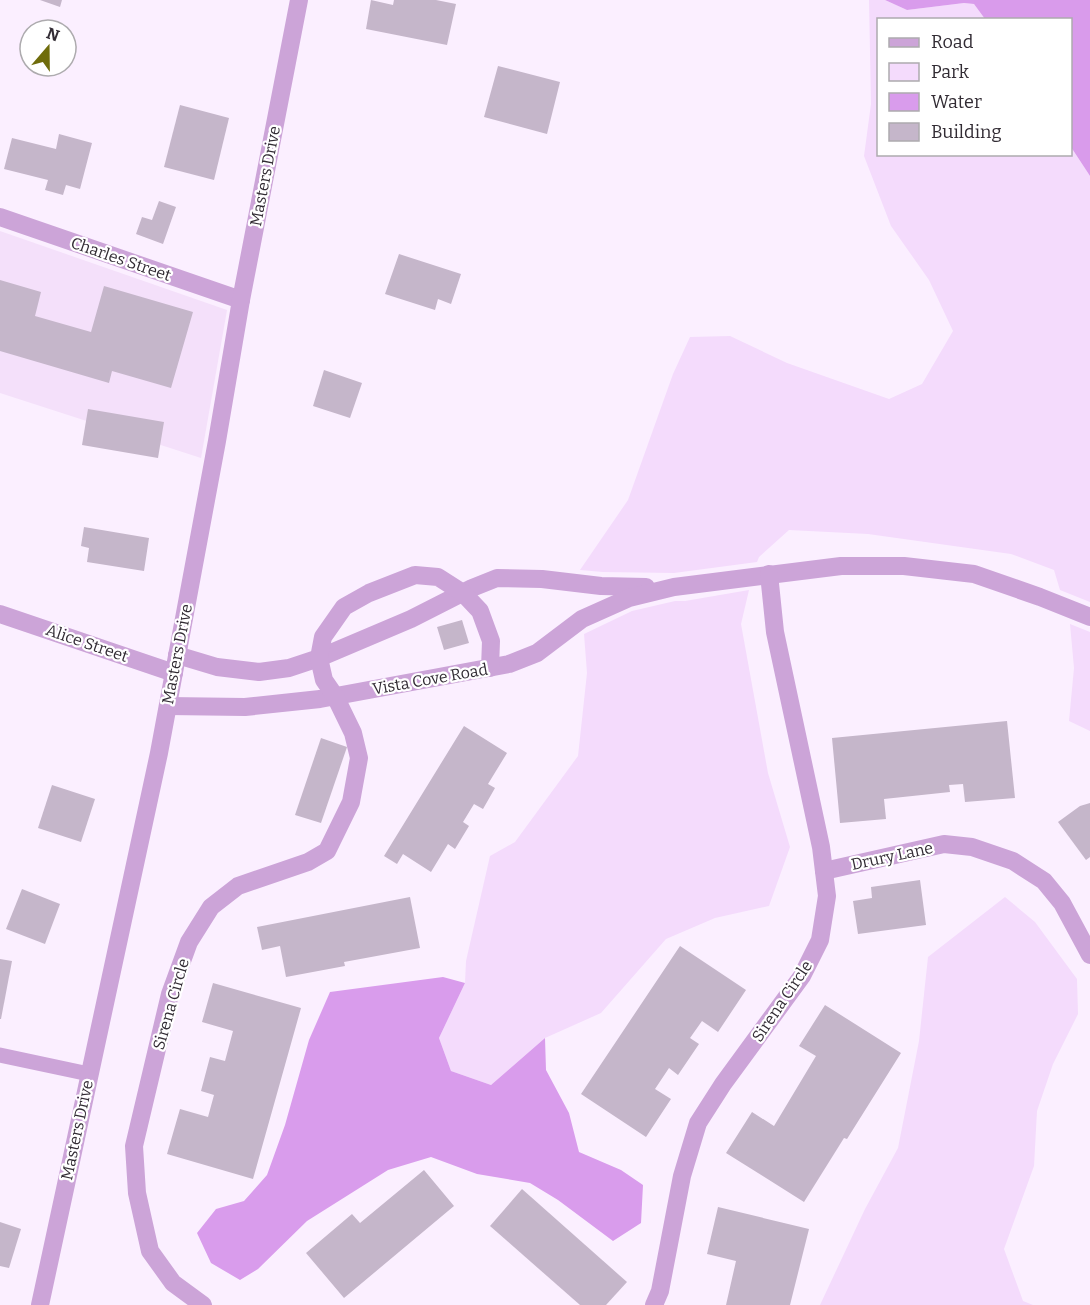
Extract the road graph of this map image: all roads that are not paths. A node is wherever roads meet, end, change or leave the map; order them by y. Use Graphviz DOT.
graph roads {
  1 [pos="299,0"];
  2 [pos="0,217"];
  3 [pos="241,300"];
  4 [pos="769,574"];
  5 [pos="674,587"];
  6 [pos="463,593"];
  7 [pos="0,614"];
  8 [pos="1090,617"];
  9 [pos="319,658"];
  10 [pos="175,664"];
  11 [pos="490,668"];
  12 [pos="335,696"];
  13 [pos="168,706"];
  14 [pos="824,871"];
  15 [pos="1090,955"];
  16 [pos="0,1055"];
  17 [pos="89,1074"];
  18 [pos="40,1305"];
  19 [pos="203,1305"];
  20 [pos="654,1305"];
  1 -- 3 [label="street, Masters Drive"];
  2 -- 3 [label="street, Charles Street"];
  3 -- 10 [label="street, Masters Drive"];
  4 -- 5 [label="street, Vista Cove Road"];
  4 -- 8 [label="street, Vista Cove Road"];
  4 -- 14 [label="street, Sirena Circle"];
  5 -- 6 [label="street, Vista Cove Road"];
  5 -- 11 [label="street, Vista Cove Road"];
  6 -- 9 [label="street, Vista Cove Road"];
  6 -- 9 [label="street"];
  6 -- 11 [label="street"];
  7 -- 10 [label="street, Alice Street"];
  9 -- 10 [label="street, Vista Cove Road"];
  9 -- 12 [label="street, Sirena Circle"];
  10 -- 13 [label="street, Masters Drive"];
  11 -- 12 [label="street, Vista Cove Road"];
  12 -- 13 [label="street, Vista Cove Road"];
  12 -- 19 [label="street, Sirena Circle"];
  13 -- 17 [label="street, Masters Drive"];
  14 -- 15 [label="street, Drury Lane"];
  14 -- 20 [label="street, Sirena Circle"];
  16 -- 17 [label="lane"];
  17 -- 18 [label="street, Masters Drive"];
}
